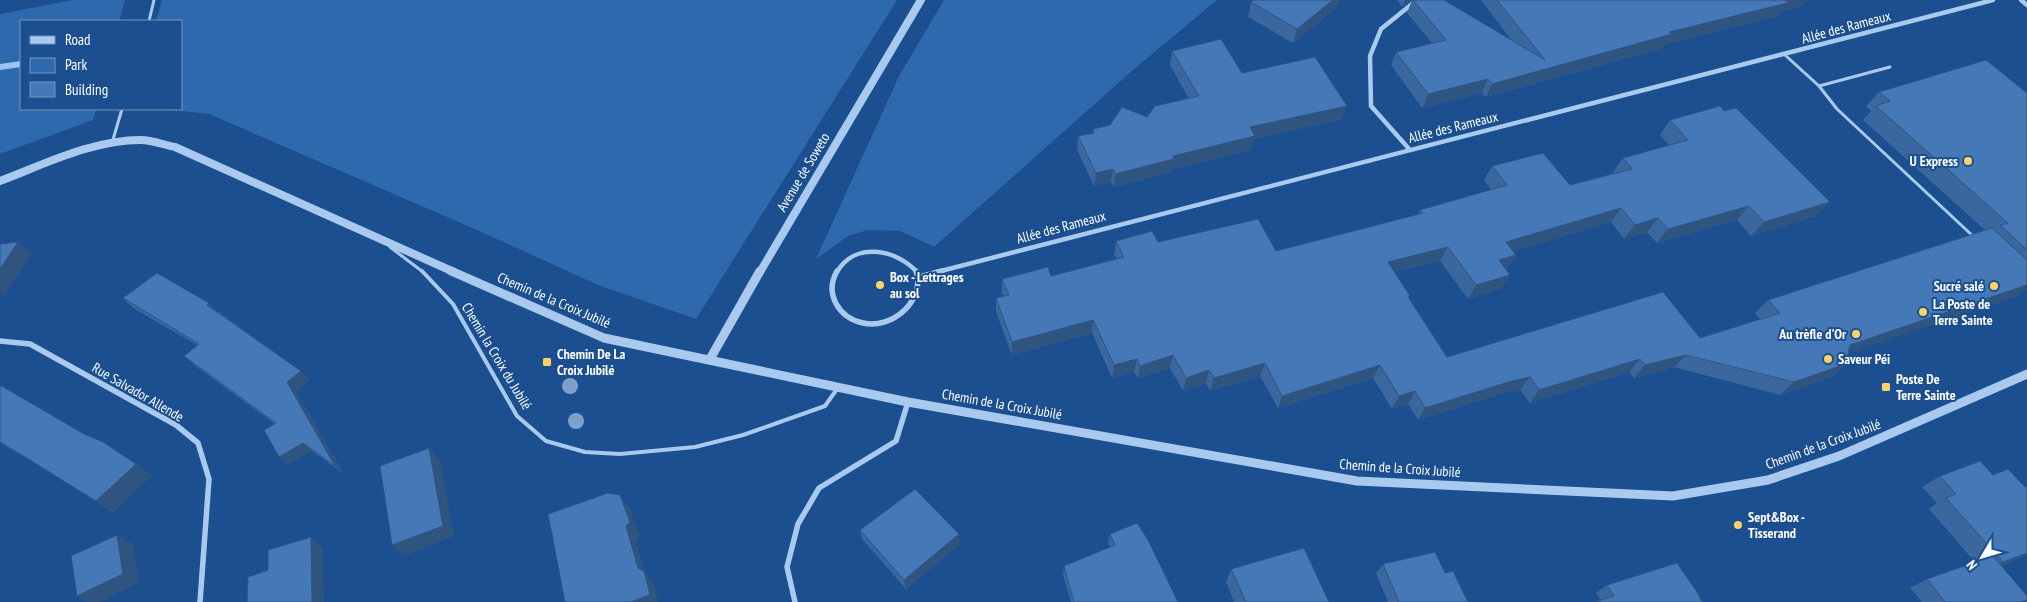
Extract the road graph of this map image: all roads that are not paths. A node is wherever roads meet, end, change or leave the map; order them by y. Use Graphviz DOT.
graph roads {
  1 [pos="154,0"];
  2 [pos="921,0"];
  3 [pos="1417,0"];
  4 [pos="1994,0"];
  5 [pos="2021,0"];
  6 [pos="2027,5"];
  7 [pos="149,20"];
  8 [pos="1785,55"];
  9 [pos="1890,67"];
  10 [pos="1819,86"];
  11 [pos="122,110"];
  12 [pos="112,142"];
  13 [pos="1410,150"];
  14 [pos="0,181"];
  15 [pos="376,236"];
  16 [pos="1979,240"];
  17 [pos="919,276"];
  18 [pos="0,341"];
  19 [pos="710,359"];
  20 [pos="2027,374"];
  21 [pos="838,387"];
  22 [pos="908,402"];
  23 [pos="200,602"];
  24 [pos="795,602"];
  1 -- 7 [label="lane"];
  2 -- 19 [label="street, Avenue de Soweto"];
  3 -- 13 [label="street"];
  4 -- 8 [label="street, Allée des Rameaux"];
  5 -- 6 [label="street"];
  8 -- 10 [label="lane"];
  8 -- 13 [label="street, Allée des Rameaux"];
  9 -- 10 [label="lane"];
  10 -- 16 [label="lane"];
  11 -- 12 [label="lane"];
  12 -- 14 [label="street, Chemin de la Croix Jubilé"];
  12 -- 15 [label="street, Chemin de la Croix Jubilé"];
  13 -- 17 [label="street, Allée des Rameaux"];
  15 -- 19 [label="street, Chemin de la Croix Jubilé"];
  15 -- 21 [label="lane, Chemin la Croix du Jubilé"];
  17 -- 17 [label="street"];
  18 -- 23 [label="street, Rue Salvador Allende"];
  19 -- 21 [label="street, Chemin de la Croix Jubilé"];
  20 -- 22 [label="street, Chemin de la Croix Jubilé"];
  21 -- 22 [label="street, Chemin de la Croix Jubilé"];
  22 -- 24 [label="street"];
}
